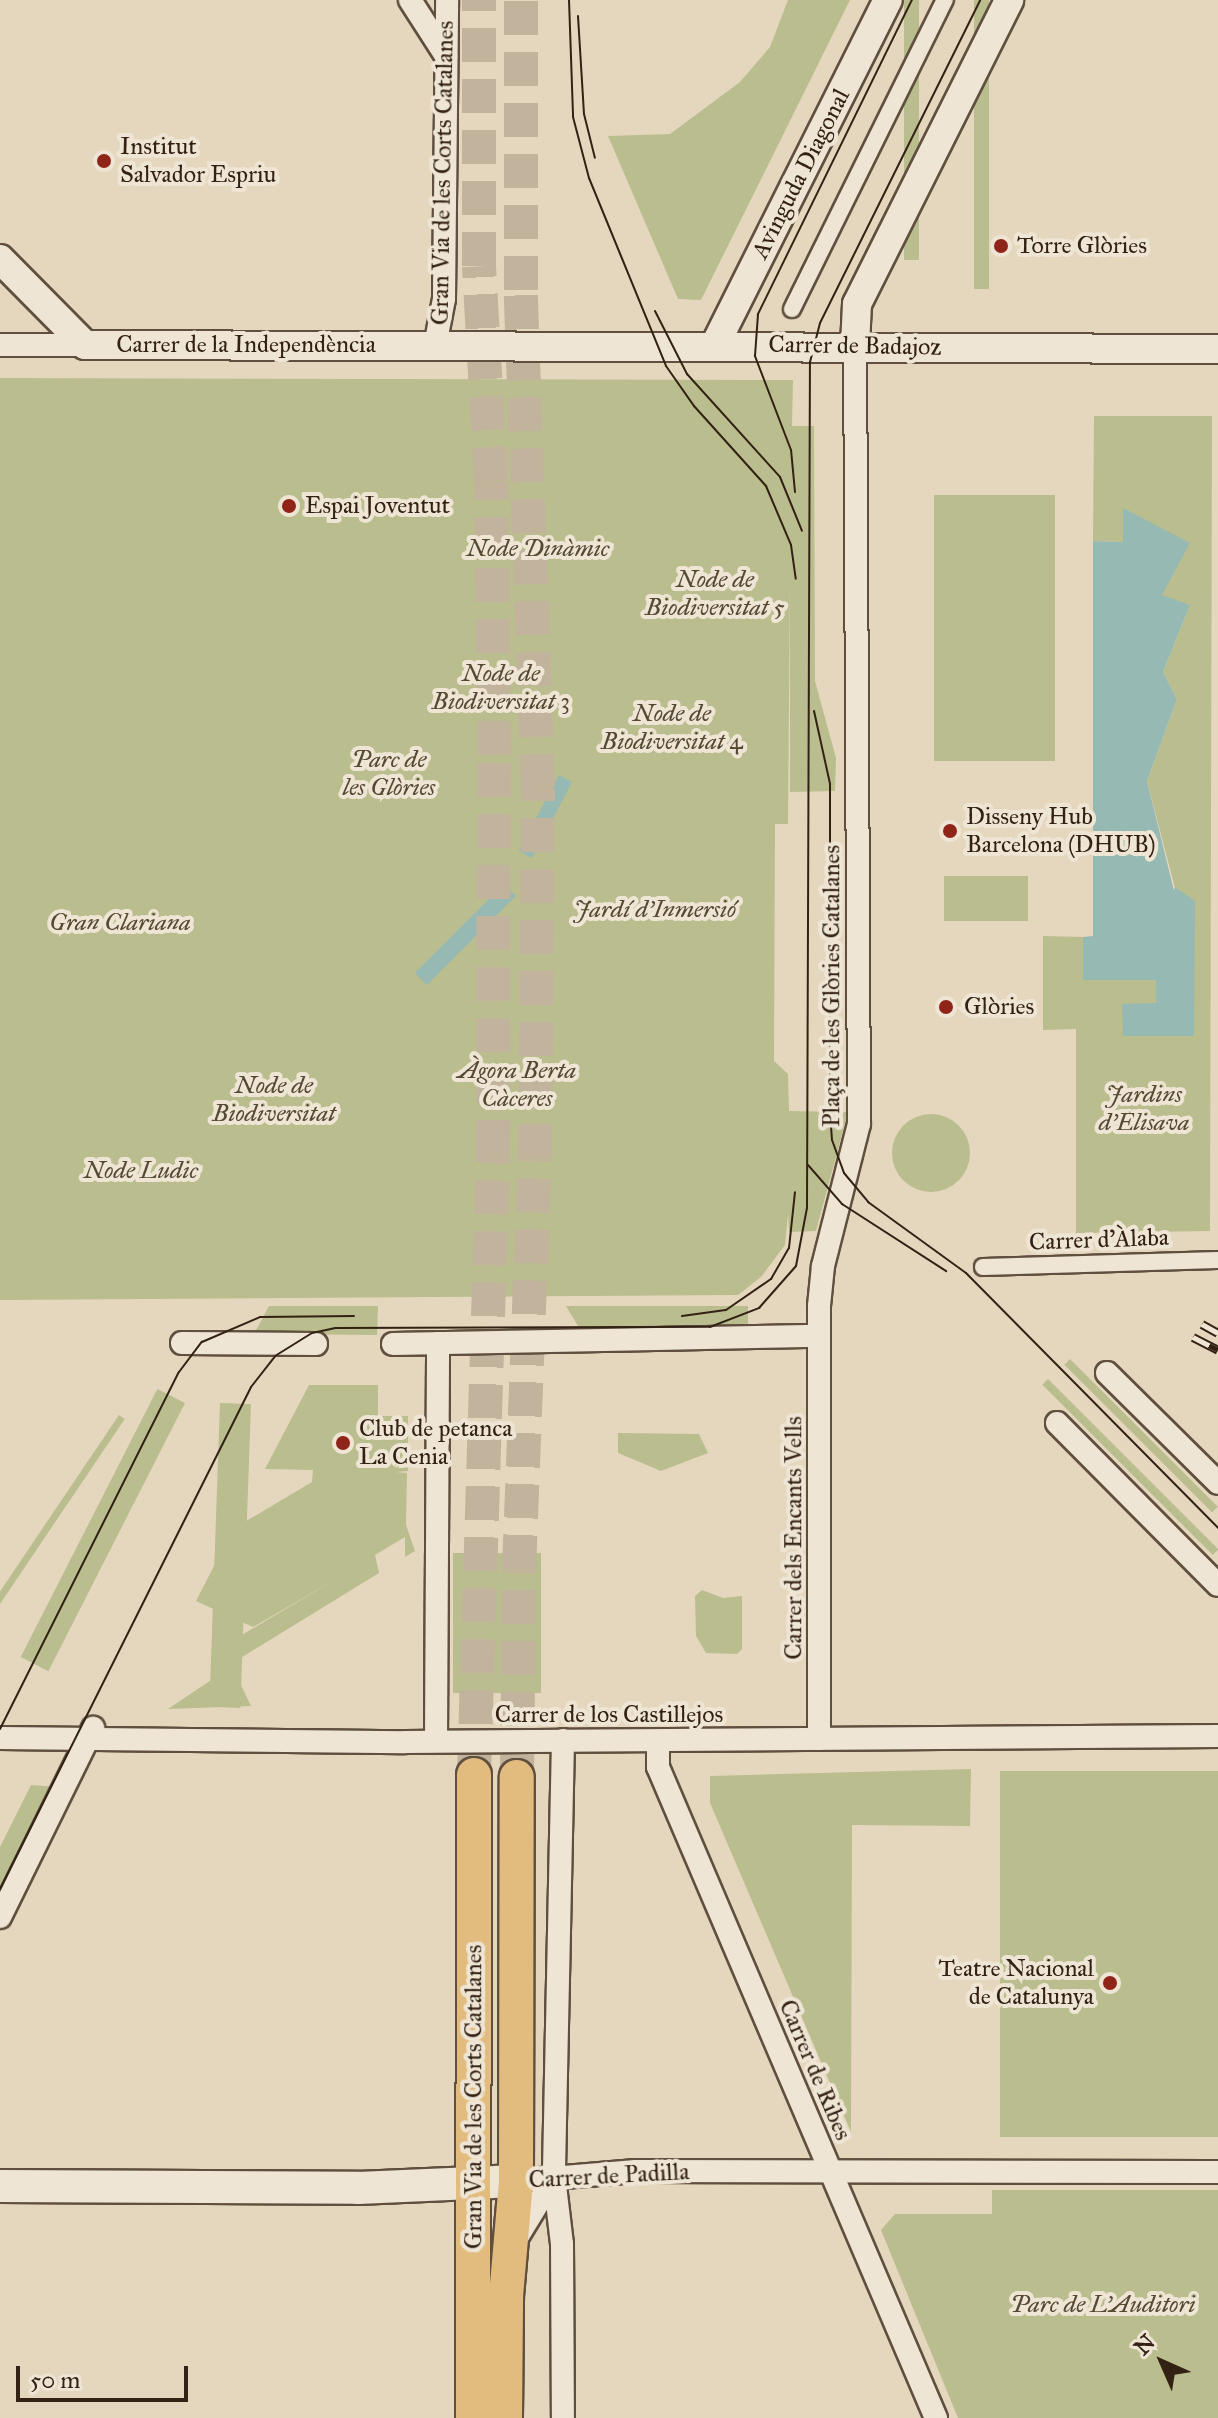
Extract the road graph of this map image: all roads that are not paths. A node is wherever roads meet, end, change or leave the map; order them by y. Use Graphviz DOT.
graph roads {
  1 [pos="410,0"];
  2 [pos="447,0"];
  3 [pos="888,0"];
  4 [pos="945,0"];
  5 [pos="1009,0"];
  6 [pos="446,56"];
  7 [pos="0,259"];
  8 [pos="792,309"];
  9 [pos="0,345"];
  10 [pos="85,345"];
  11 [pos="435,346"];
  12 [pos="491,346"];
  13 [pos="855,346"];
  14 [pos="714,347"];
  15 [pos="1218,349"];
  16 [pos="1218,1260"];
  17 [pos="983,1267"];
  18 [pos="819,1336"];
  19 [pos="192,1342"];
  20 [pos="438,1343"];
  21 [pos="316,1344"];
  22 [pos="393,1344"];
  23 [pos="1107,1373"];
  24 [pos="1057,1423"];
  25 [pos="1218,1483"];
  26 [pos="1218,1585"];
  27 [pos="91,1732"];
  28 [pos="1218,1736"];
  29 [pos="0,1738"];
  30 [pos="819,1739"];
  31 [pos="436,1740"];
  32 [pos="563,1740"];
  33 [pos="658,1741"];
  34 [pos="474,1775"];
  35 [pos="517,1777"];
  36 [pos="0,1917"];
  37 [pos="831,2172"];
  38 [pos="1218,2172"];
  39 [pos="554,2177"];
  40 [pos="516,2181"];
  41 [pos="475,2182"];
  42 [pos="0,2186"];
  43 [pos="512,2247"];
  44 [pos="473,2418"];
  45 [pos="505,2418"];
  46 [pos="563,2418"];
  47 [pos="936,2418"];
  1 -- 6 [label="street"];
  2 -- 6 [label="street, Gran Via de les Corts Catalanes"];
  3 -- 14 [label="street, Avinguda Diagonal"];
  4 -- 8 [label="street"];
  5 -- 13 [label="street"];
  6 -- 11 [label="street, Gran Via de les Corts Catalanes"];
  7 -- 10 [label="street"];
  9 -- 10 [label="street, Carrer de la Independència"];
  10 -- 11 [label="street, Carrer de la Independència"];
  11 -- 12 [label="street, Carrer de la Independència"];
  12 -- 14 [label="street, Carrer de Badajoz"];
  13 -- 14 [label="street, Carrer de Badajoz"];
  13 -- 15 [label="street, Carrer de Badajoz"];
  13 -- 18 [label="street, Plaça de les Glòries Catalanes"];
  16 -- 17 [label="street, Carrer d'Àlaba"];
  18 -- 20 [label="street"];
  18 -- 30 [label="street, Carrer dels Encants Vells"];
  19 -- 21 [label="street"];
  20 -- 22 [label="street"];
  20 -- 31 [label="street"];
  23 -- 25 [label="street"];
  24 -- 26 [label="street"];
  27 -- 29 [label="street, Carrer de los Castillejos"];
  27 -- 31 [label="street, Carrer de los Castillejos"];
  27 -- 36 [label="street"];
  28 -- 30 [label="street, Carrer de los Castillejos"];
  30 -- 33 [label="street, Carrer de los Castillejos"];
  31 -- 32 [label="street, Carrer de los Castillejos"];
  32 -- 33 [label="street, Carrer de los Castillejos"];
  32 -- 39 [label="street, Gran Via de les Corts Catalanes"];
  33 -- 37 [label="street, Carrer de Ribes"];
  34 -- 41 [label="main road, Gran Via de les Corts Catalanes"];
  35 -- 40 [label="main road, Gran Via de les Corts Catalanes"];
  37 -- 38 [label="street, Carrer de Padilla"];
  37 -- 39 [label="street, Carrer de Padilla"];
  37 -- 47 [label="street, Carrer de Ribes"];
  39 -- 40 [label="street, Carrer de Padilla"];
  39 -- 43 [label="street, Gran Via de les Corts Catalanes"];
  39 -- 46 [label="street"];
  40 -- 41 [label="main road, Carrer de Padilla"];
  40 -- 43 [label="main road, Gran Via de les Corts Catalanes"];
  41 -- 42 [label="main road, Carrer de Padilla"];
  41 -- 44 [label="main road, Gran Via de les Corts Catalanes"];
  43 -- 45 [label="main road, Gran Via de les Corts Catalanes"];
}
